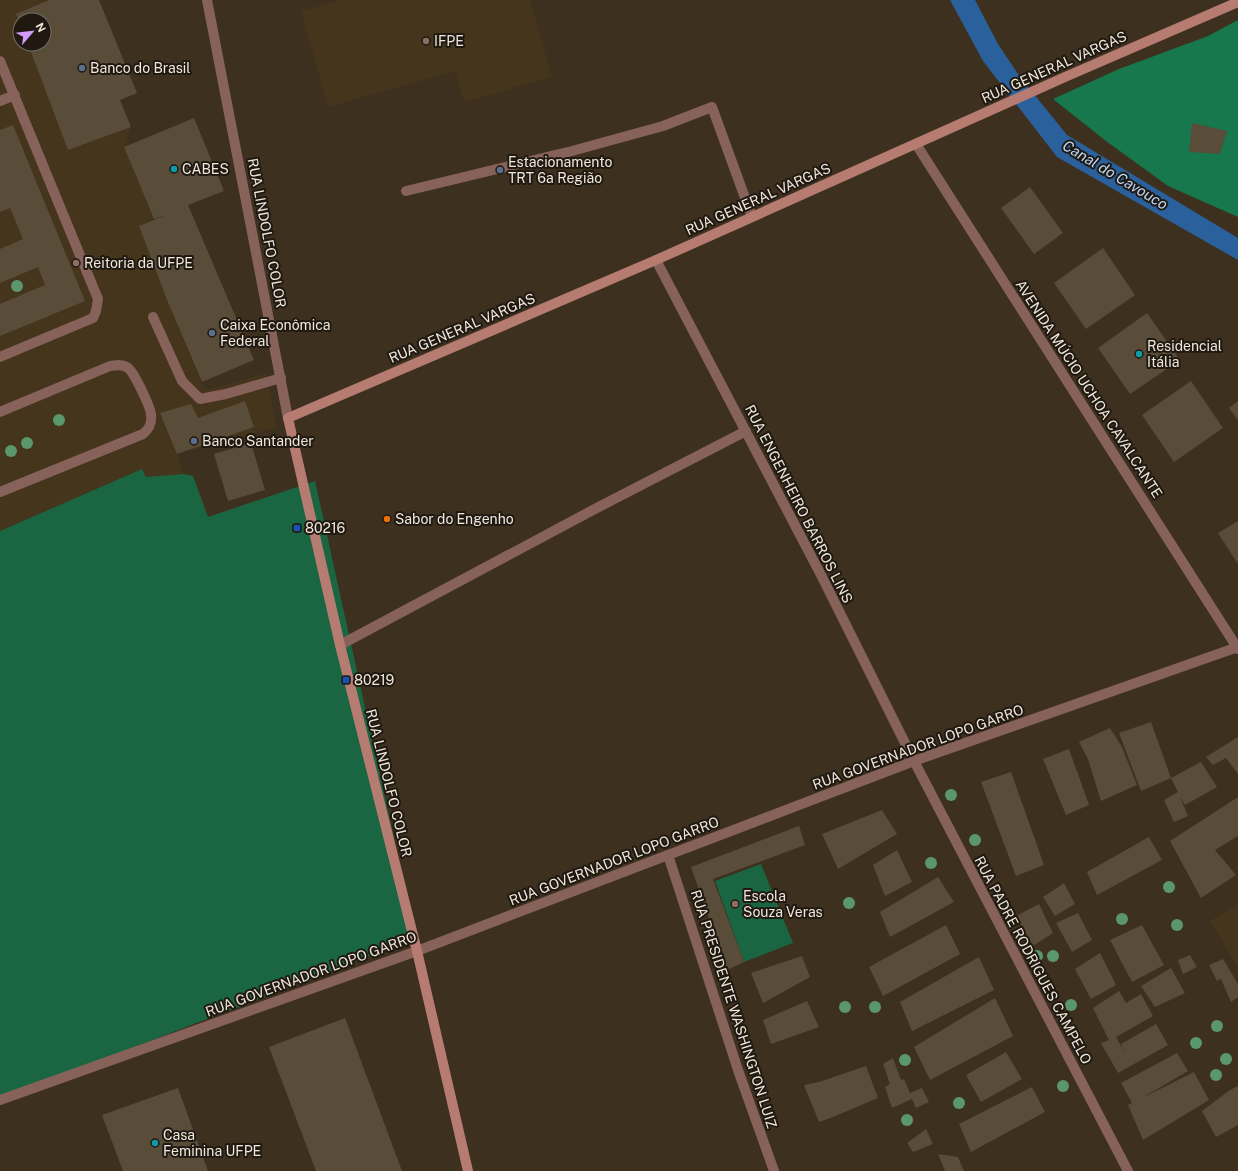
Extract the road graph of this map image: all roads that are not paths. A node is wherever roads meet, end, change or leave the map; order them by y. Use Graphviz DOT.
graph roads {
  1 [pos="207,0"];
  2 [pos="1238,2"];
  3 [pos="0,61"];
  4 [pos="15,95"];
  5 [pos="0,101"];
  6 [pos="916,144"];
  7 [pos="406,191"];
  8 [pos="752,217"];
  9 [pos="656,260"];
  10 [pos="153,317"];
  11 [pos="0,357"];
  12 [pos="281,378"];
  13 [pos="0,410"];
  14 [pos="288,418"];
  15 [pos="746,431"];
  16 [pos="0,492"];
  17 [pos="340,645"];
  18 [pos="1238,648"];
  19 [pos="914,761"];
  20 [pos="668,855"];
  21 [pos="417,951"];
  22 [pos="0,1100"];
  23 [pos="468,1171"];
  24 [pos="774,1171"];
  25 [pos="1128,1171"];
  1 -- 12 [label="street, RUA LINDOLFO COLOR"];
  2 -- 6 [label="street, RUA GENERAL VARGAS"];
  3 -- 4 [label="street"];
  4 -- 5 [label="street"];
  4 -- 11 [label="street"];
  6 -- 8 [label="street, RUA GENERAL VARGAS"];
  6 -- 18 [label="street, AVENIDA MÚCIO UCHOA CAVALCANTE"];
  7 -- 8 [label="street"];
  8 -- 9 [label="street, RUA GENERAL VARGAS"];
  9 -- 14 [label="street, RUA GENERAL VARGAS"];
  9 -- 15 [label="street, RUA ENGENHEIRO BARROS LINS"];
  10 -- 12 [label="street"];
  12 -- 14 [label="street, RUA LINDOLFO COLOR"];
  13 -- 16 [label="street"];
  14 -- 17 [label="street, RUA LINDOLFO COLOR"];
  15 -- 17 [label="street"];
  15 -- 19 [label="street, RUA ENGENHEIRO BARROS LINS"];
  17 -- 21 [label="street, RUA LINDOLFO COLOR"];
  18 -- 19 [label="street, RUA GOVERNADOR LOPO GARRO"];
  19 -- 20 [label="street, RUA GOVERNADOR LOPO GARRO"];
  19 -- 25 [label="street, RUA PADRE RODRIGUES CAMPELO"];
  20 -- 21 [label="street, RUA GOVERNADOR LOPO GARRO"];
  20 -- 24 [label="street, RUA PRESIDENTE WASHINGTON LUIZ"];
  21 -- 22 [label="street, RUA GOVERNADOR LOPO GARRO"];
  21 -- 23 [label="street, RUA LINDOLFO COLOR"];
}
